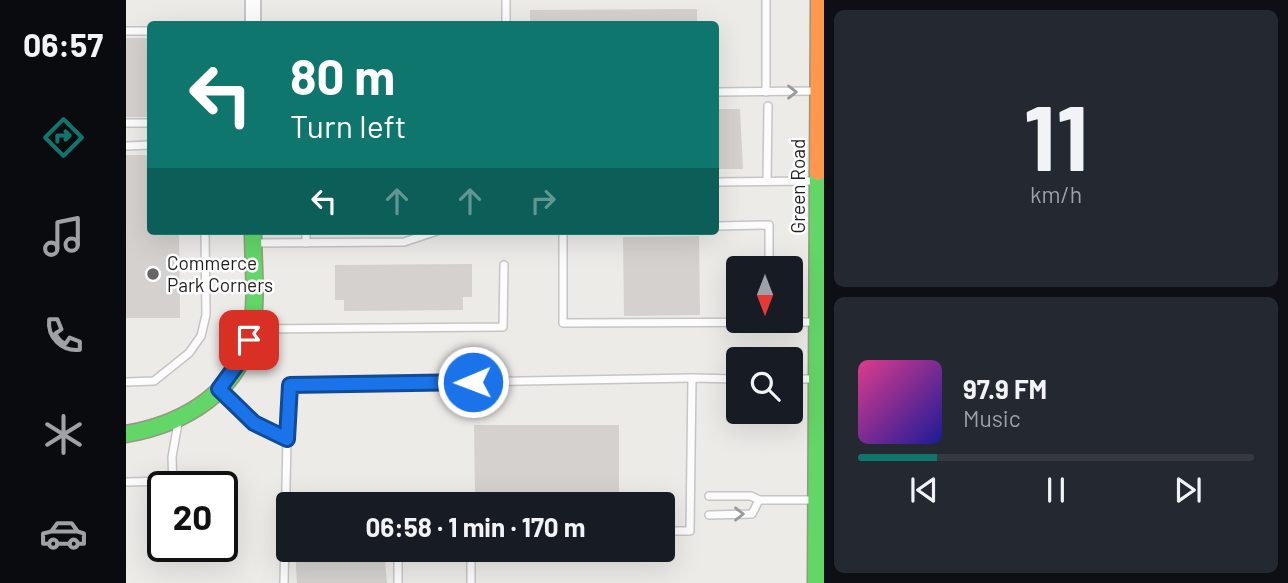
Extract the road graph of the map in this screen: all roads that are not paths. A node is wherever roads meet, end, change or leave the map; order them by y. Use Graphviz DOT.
graph roads {
  1 [pos="253,0"];
  2 [pos="506,0"];
  3 [pos="766,0"];
  4 [pos="820,0"];
  5 [pos="253,21"];
  6 [pos="506,21"];
  7 [pos="126,31"];
  8 [pos="147,31"];
  9 [pos="719,92"];
  10 [pos="766,92"];
  11 [pos="820,92"];
  12 [pos="768,106"];
  13 [pos="126,123"];
  14 [pos="147,123"];
  15 [pos="147,145"];
  16 [pos="126,146"];
  17 [pos="719,181"];
  18 [pos="767,181"];
  19 [pos="819,181"];
  20 [pos="719,226"];
  21 [pos="205,235"];
  22 [pos="306,235"];
  23 [pos="425,235"];
  24 [pos="563,235"];
  25 [pos="253,237"];
  26 [pos="306,243"];
  27 [pos="769,256"];
  28 [pos="504,265"];
  29 [pos="820,315"];
  30 [pos="726,321"];
  31 [pos="251,329"];
  32 [pos="692,378"];
  33 [pos="726,379"];
  34 [pos="803,379"];
  35 [pos="818,379"];
  36 [pos="126,382"];
  37 [pos="219,389"];
  38 [pos="178,422"];
  39 [pos="126,434"];
  40 [pos="287,439"];
  41 [pos="173,471"];
  42 [pos="126,482"];
  43 [pos="147,483"];
  44 [pos="287,492"];
  45 [pos="709,496"];
  46 [pos="760,500"];
  47 [pos="816,500"];
  48 [pos="709,514"];
  49 [pos="675,531"];
  50 [pos="820,545"];
  51 [pos="286,562"];
  52 [pos="398,562"];
  53 [pos="471,562"];
  54 [pos="285,583"];
  55 [pos="398,583"];
  56 [pos="471,583"];
  57 [pos="816,583"];
  1 -- 5 [label="street"];
  2 -- 6 [label="lane"];
  3 -- 10 [label="lane"];
  4 -- 11 [label="main road, Green Road"];
  7 -- 8 [label="lane"];
  9 -- 10 [label="lane"];
  10 -- 11 [label="lane, one-way"];
  11 -- 19 [label="main road, Green Road"];
  12 -- 18 [label="lane"];
  13 -- 14 [label="lane"];
  15 -- 16 [label="lane"];
  17 -- 18 [label="lane"];
  18 -- 19 [label="lane"];
  19 -- 29 [label="main road, Green Road"];
  20 -- 27 [label="lane"];
  21 -- 36 [label="lane"];
  22 -- 26 [label="lane"];
  23 -- 26 [label="lane"];
  24 -- 30 [label="lane"];
  25 -- 26 [label="lane"];
  25 -- 31 [label="main road"];
  28 -- 31 [label="lane"];
  29 -- 35 [label="main road, Green Road"];
  31 -- 37 [label="main road"];
  32 -- 33 [label="lane"];
  32 -- 40 [label="lane"];
  32 -- 49 [label="lane"];
  34 -- 35 [label="lane"];
  35 -- 47 [label="main road, Green Road"];
  37 -- 38 [label="main road"];
  37 -- 40 [label="lane"];
  38 -- 39 [label="main road"];
  38 -- 41 [label="lane"];
  40 -- 44 [label="lane"];
  42 -- 43 [label="lane"];
  45 -- 46 [label="lane"];
  46 -- 47 [label="lane"];
  48 -- 46 [label="lane, one-way"];
  47 -- 50 [label="main road, Green Road"];
  50 -- 57 [label="main road, Green Road"];
  51 -- 54 [label="lane"];
  52 -- 55 [label="lane"];
  53 -- 56 [label="lane"];
}
